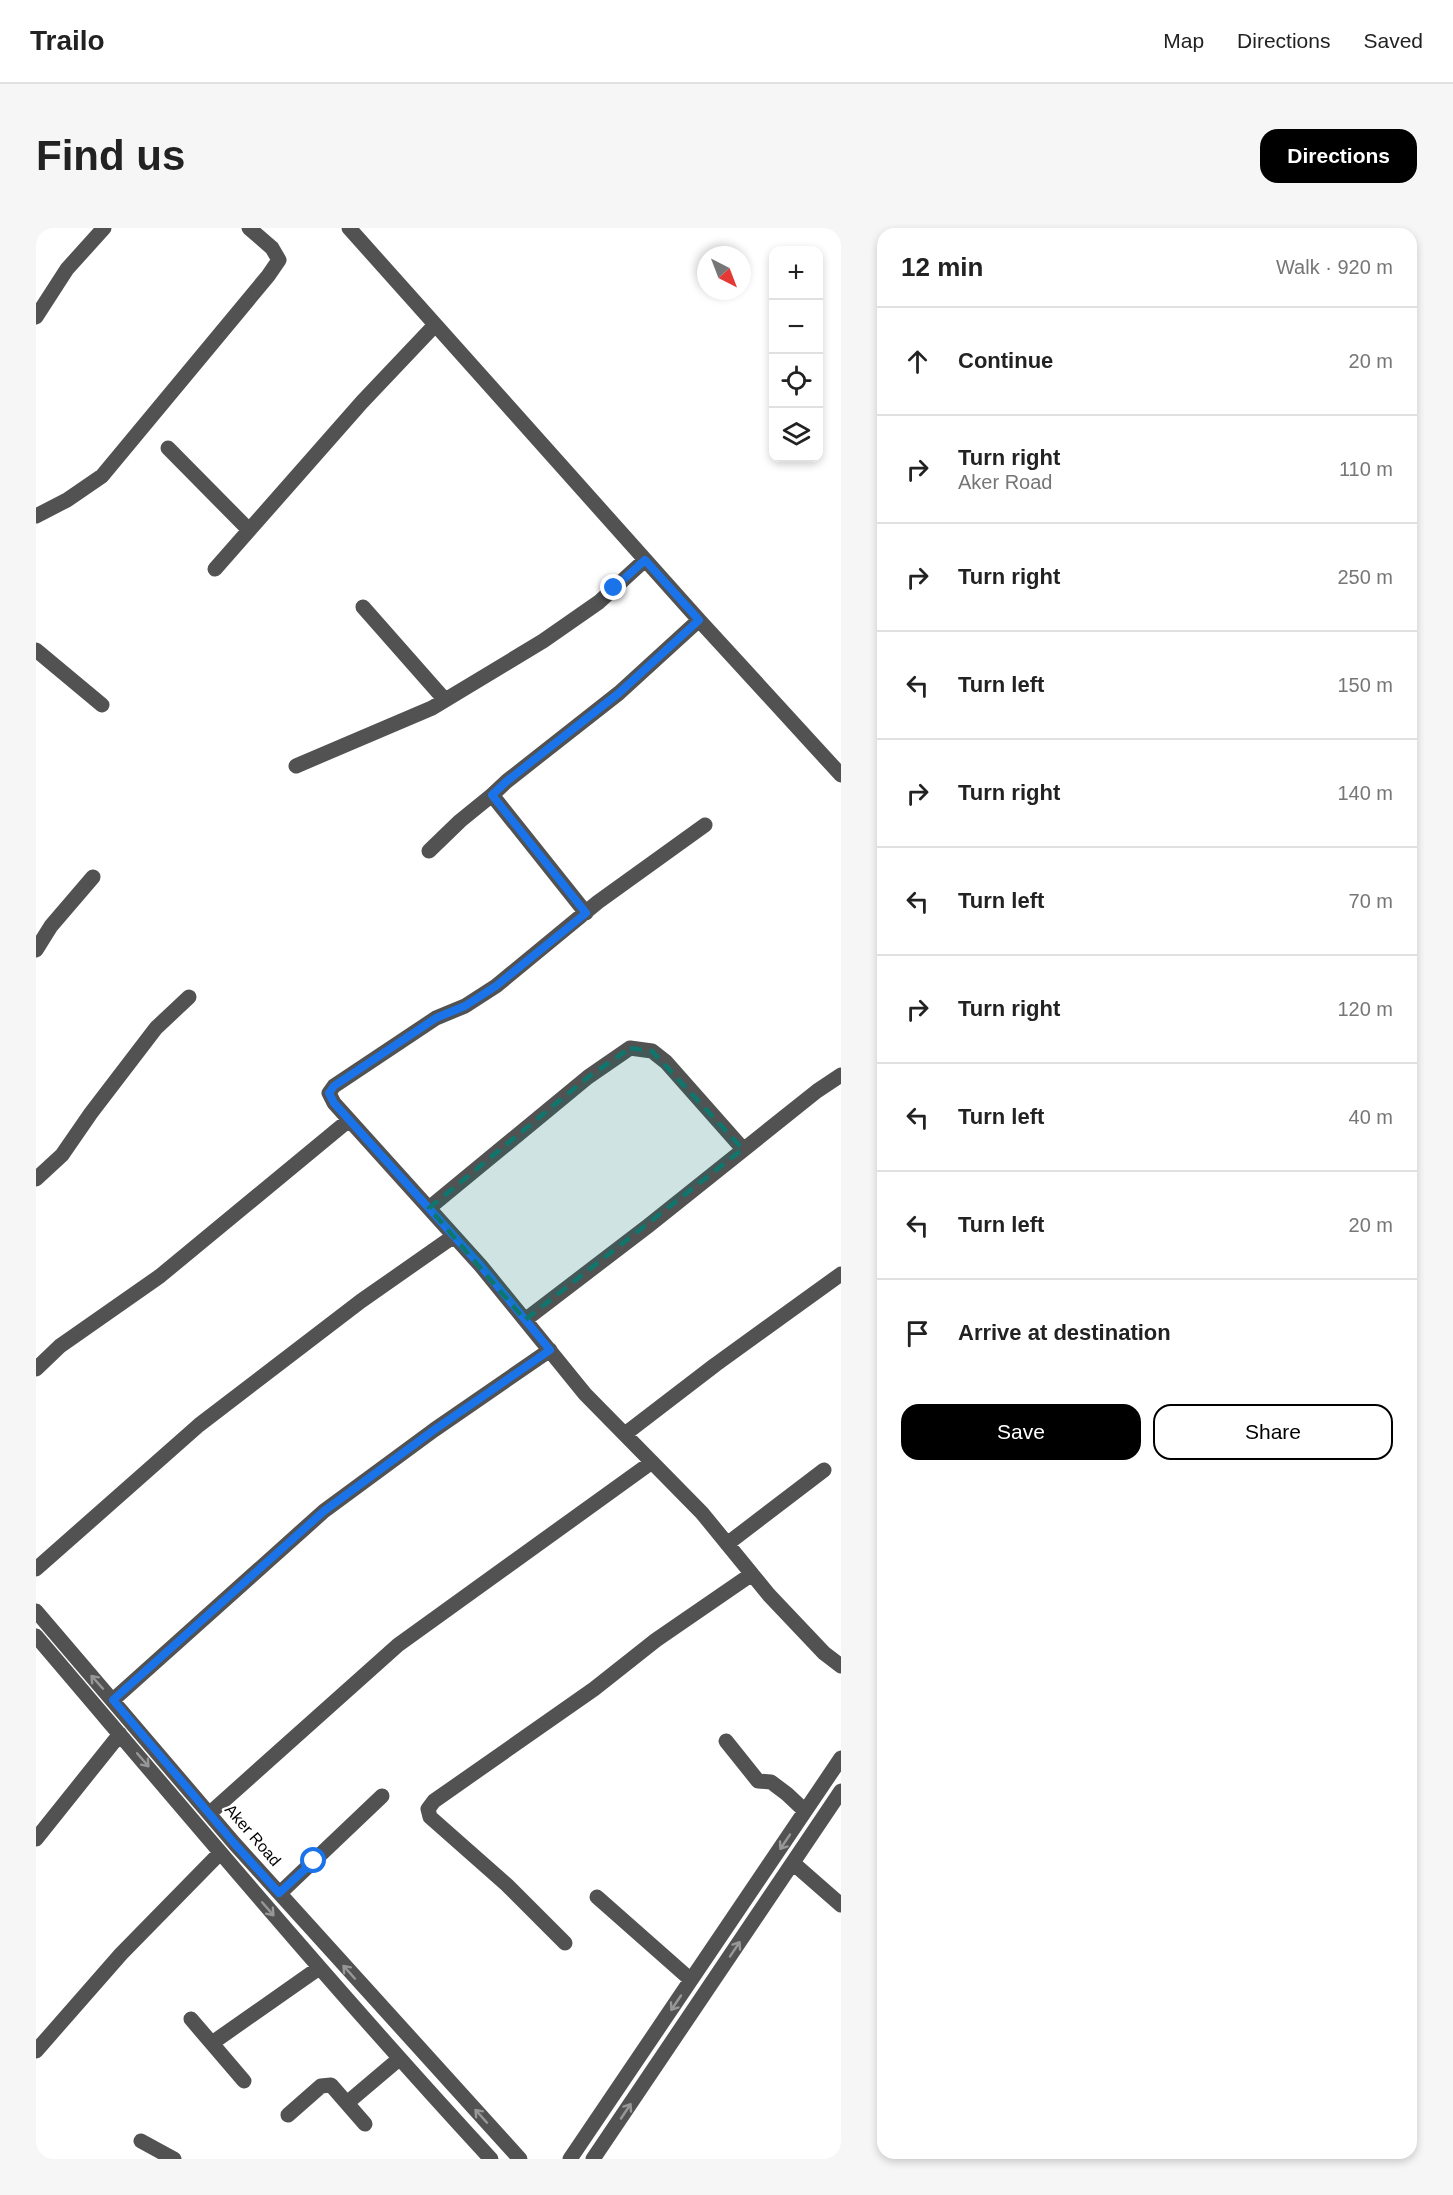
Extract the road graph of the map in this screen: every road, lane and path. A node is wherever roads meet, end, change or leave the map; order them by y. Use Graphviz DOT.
graph roads {
  1 [pos="104,228"];
  2 [pos="249,228"];
  3 [pos="349,228"];
  4 [pos="36,317"];
  5 [pos="435,325"];
  6 [pos="168,448"];
  7 [pos="36,516"];
  8 [pos="249,530"];
  9 [pos="645,560"];
  10 [pos="215,569"];
  11 [pos="363,607"];
  12 [pos="699,620"];
  13 [pos="36,650"];
  14 [pos="445,700"];
  15 [pos="102,705"];
  16 [pos="296,766"];
  17 [pos="841,775"];
  18 [pos="492,795"];
  19 [pos="705,825"];
  20 [pos="429,852"];
  21 [pos="93,878"];
  22 [pos="586,913"];
  23 [pos="36,950"];
  24 [pos="189,997"];
  25 [pos="841,1075"];
  26 [pos="349,1120"];
  27 [pos="743,1149"];
  28 [pos="36,1179"];
  29 [pos="429,1208"];
  30 [pos="454,1236"];
  31 [pos="841,1274"];
  32 [pos="525,1320"];
  33 [pos="550,1350"];
  34 [pos="36,1369"];
  35 [pos="625,1434"];
  36 [pos="652,1462"];
  37 [pos="824,1470"];
  38 [pos="728,1544"];
  39 [pos="36,1569"];
  40 [pos="752,1574"];
  41 [pos="36,1611"];
  42 [pos="36,1636"];
  43 [pos="74,1655"];
  44 [pos="841,1666"];
  45 [pos="62,1667"];
  46 [pos="113,1700"];
  47 [pos="120,1734"];
  48 [pos="726,1741"];
  49 [pos="841,1758"];
  50 [pos="841,1791"];
  51 [pos="382,1796"];
  52 [pos="805,1811"];
  53 [pos="210,1813"];
  54 [pos="36,1839"];
  55 [pos="220,1853"];
  56 [pos="793,1863"];
  57 [pos="279,1893"];
  58 [pos="597,1897"];
  59 [pos="841,1905"];
  60 [pos="565,1943"];
  61 [pos="319,1968"];
  62 [pos="691,1980"];
  63 [pos="190,2019"];
  64 [pos="212,2043"];
  65 [pos="36,2051"];
  66 [pos="399,2060"];
  67 [pos="244,2081"];
  68 [pos="347,2103"];
  69 [pos="288,2115"];
  70 [pos="364,2124"];
  71 [pos="141,2141"];
  72 [pos="174,2159"];
  73 [pos="491,2159"];
  74 [pos="520,2159"];
  75 [pos="570,2159"];
  76 [pos="593,2159"];
  1 -- 4 [label="street"];
  2 -- 7 [label="street"];
  3 -- 5 [label="street"];
  5 -- 8 [label="street"];
  5 -- 9 [label="street"];
  6 -- 8 [label="street"];
  8 -- 10 [label="street"];
  9 -- 12 [label="street"];
  9 -- 14 [label="street"];
  11 -- 14 [label="street"];
  12 -- 17 [label="street"];
  12 -- 18 [label="street"];
  13 -- 15 [label="street"];
  14 -- 16 [label="street"];
  18 -- 20 [label="street"];
  18 -- 22 [label="street"];
  19 -- 22 [label="street"];
  21 -- 23 [label="street"];
  22 -- 26 [label="street"];
  24 -- 28 [label="street"];
  25 -- 27 [label="street"];
  26 -- 29 [label="street"];
  26 -- 34 [label="street"];
  27 -- 29 [label="street"];
  27 -- 32 [label="street"];
  29 -- 30 [label="street"];
  30 -- 32 [label="street"];
  30 -- 39 [label="street"];
  31 -- 35 [label="street"];
  32 -- 33 [label="street"];
  33 -- 35 [label="street"];
  33 -- 46 [label="street"];
  35 -- 36 [label="street"];
  36 -- 38 [label="street"];
  36 -- 53 [label="street"];
  37 -- 38 [label="street"];
  38 -- 40 [label="street"];
  40 -- 44 [label="street"];
  40 -- 60 [label="street"];
  41 -- 43 [label="street, Aker Road"];
  42 -- 45 [label="street"];
  43 -- 45 [label="street"];
  46 -- 43 [label="street, Aker Road, one-way"];
  45 -- 47 [label="street"];
  46 -- 53 [label="street, Aker Road"];
  47 -- 54 [label="street"];
  47 -- 55 [label="street, one-way"];
  48 -- 52 [label="street"];
  49 -- 52 [label="street"];
  50 -- 56 [label="street"];
  51 -- 57 [label="street"];
  52 -- 62 [label="street, one-way"];
  53 -- 57 [label="street, Aker Road"];
  55 -- 61 [label="street, one-way"];
  55 -- 65 [label="street"];
  56 -- 59 [label="street"];
  76 -- 56 [label="street, one-way"];
  74 -- 57 [label="street, Aker Road, one-way"];
  58 -- 62 [label="street"];
  61 -- 64 [label="street"];
  61 -- 66 [label="street"];
  62 -- 75 [label="street, one-way"];
  63 -- 64 [label="street"];
  64 -- 67 [label="street"];
  66 -- 68 [label="street"];
  66 -- 73 [label="street"];
  68 -- 69 [label="street"];
  68 -- 70 [label="street"];
  71 -- 72 [label="street"];
}
